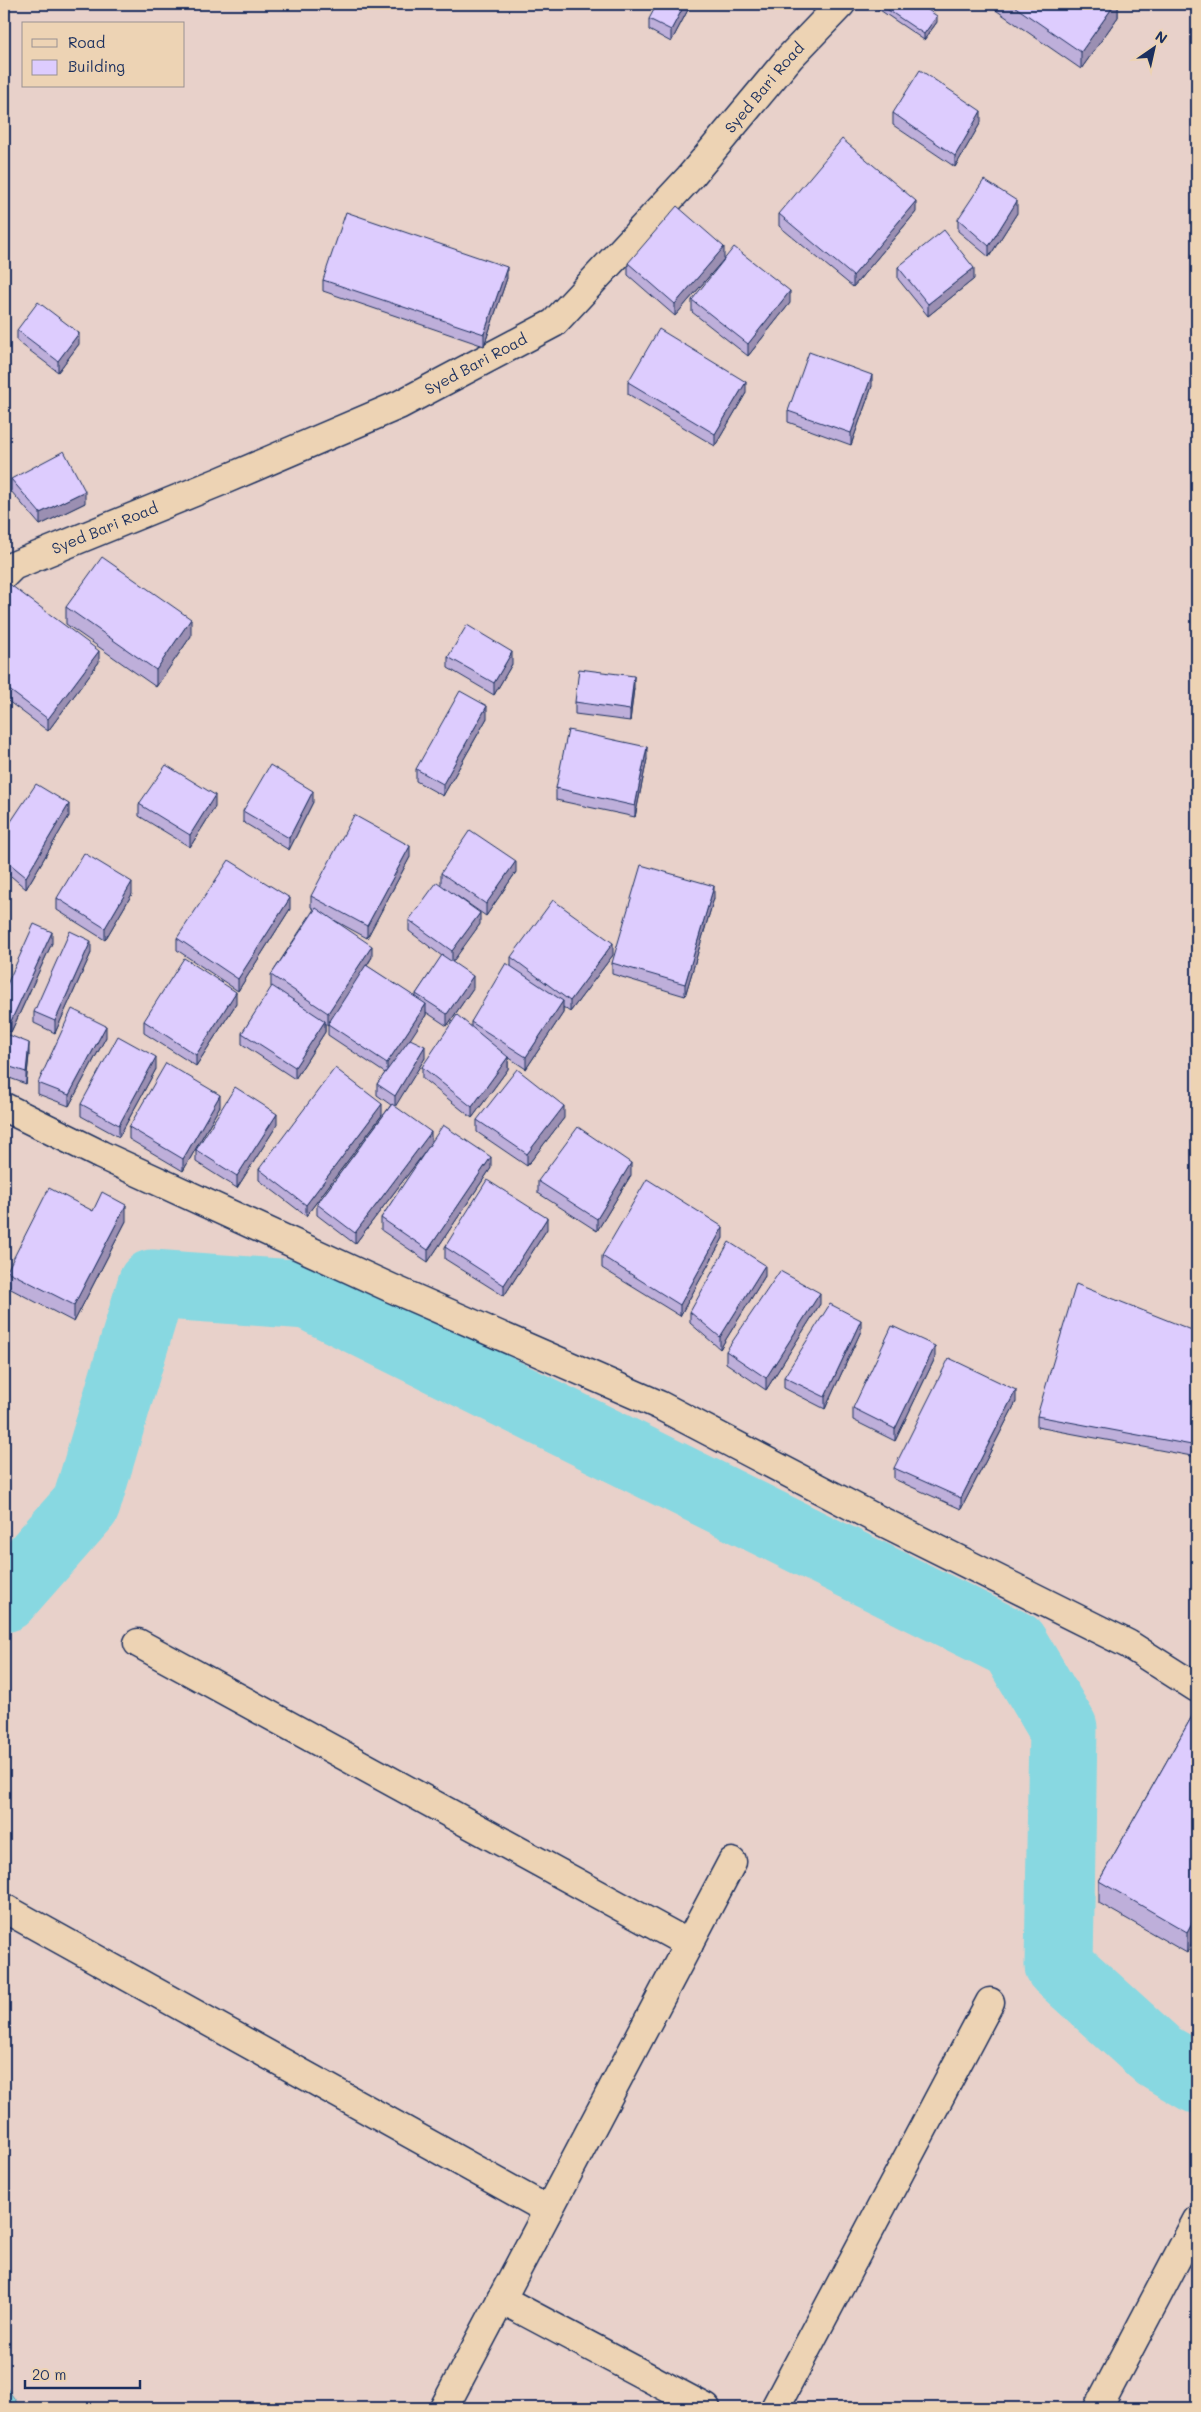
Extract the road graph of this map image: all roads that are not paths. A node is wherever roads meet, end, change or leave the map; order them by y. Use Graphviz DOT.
graph roads {
  1 [pos="841,4"];
  2 [pos="4,575"];
  3 [pos="4,1107"];
  4 [pos="138,1643"];
  5 [pos="1197,1688"];
  6 [pos="732,1862"];
  7 [pos="4,1908"];
  8 [pos="689,1944"];
  9 [pos="990,2002"];
  10 [pos="548,2210"];
  11 [pos="1197,2220"];
  12 [pos="502,2299"];
  13 [pos="444,2408"];
  14 [pos="706,2408"];
  15 [pos="775,2408"];
  16 [pos="1098,2408"];
  1 -- 2 [label="street, Syed Bari Road"];
  3 -- 5 [label="street"];
  4 -- 8 [label="street"];
  6 -- 8 [label="street"];
  7 -- 10 [label="street"];
  8 -- 10 [label="street"];
  9 -- 15 [label="street"];
  10 -- 12 [label="street"];
  11 -- 16 [label="street"];
  12 -- 13 [label="street"];
  12 -- 14 [label="street"];
}
